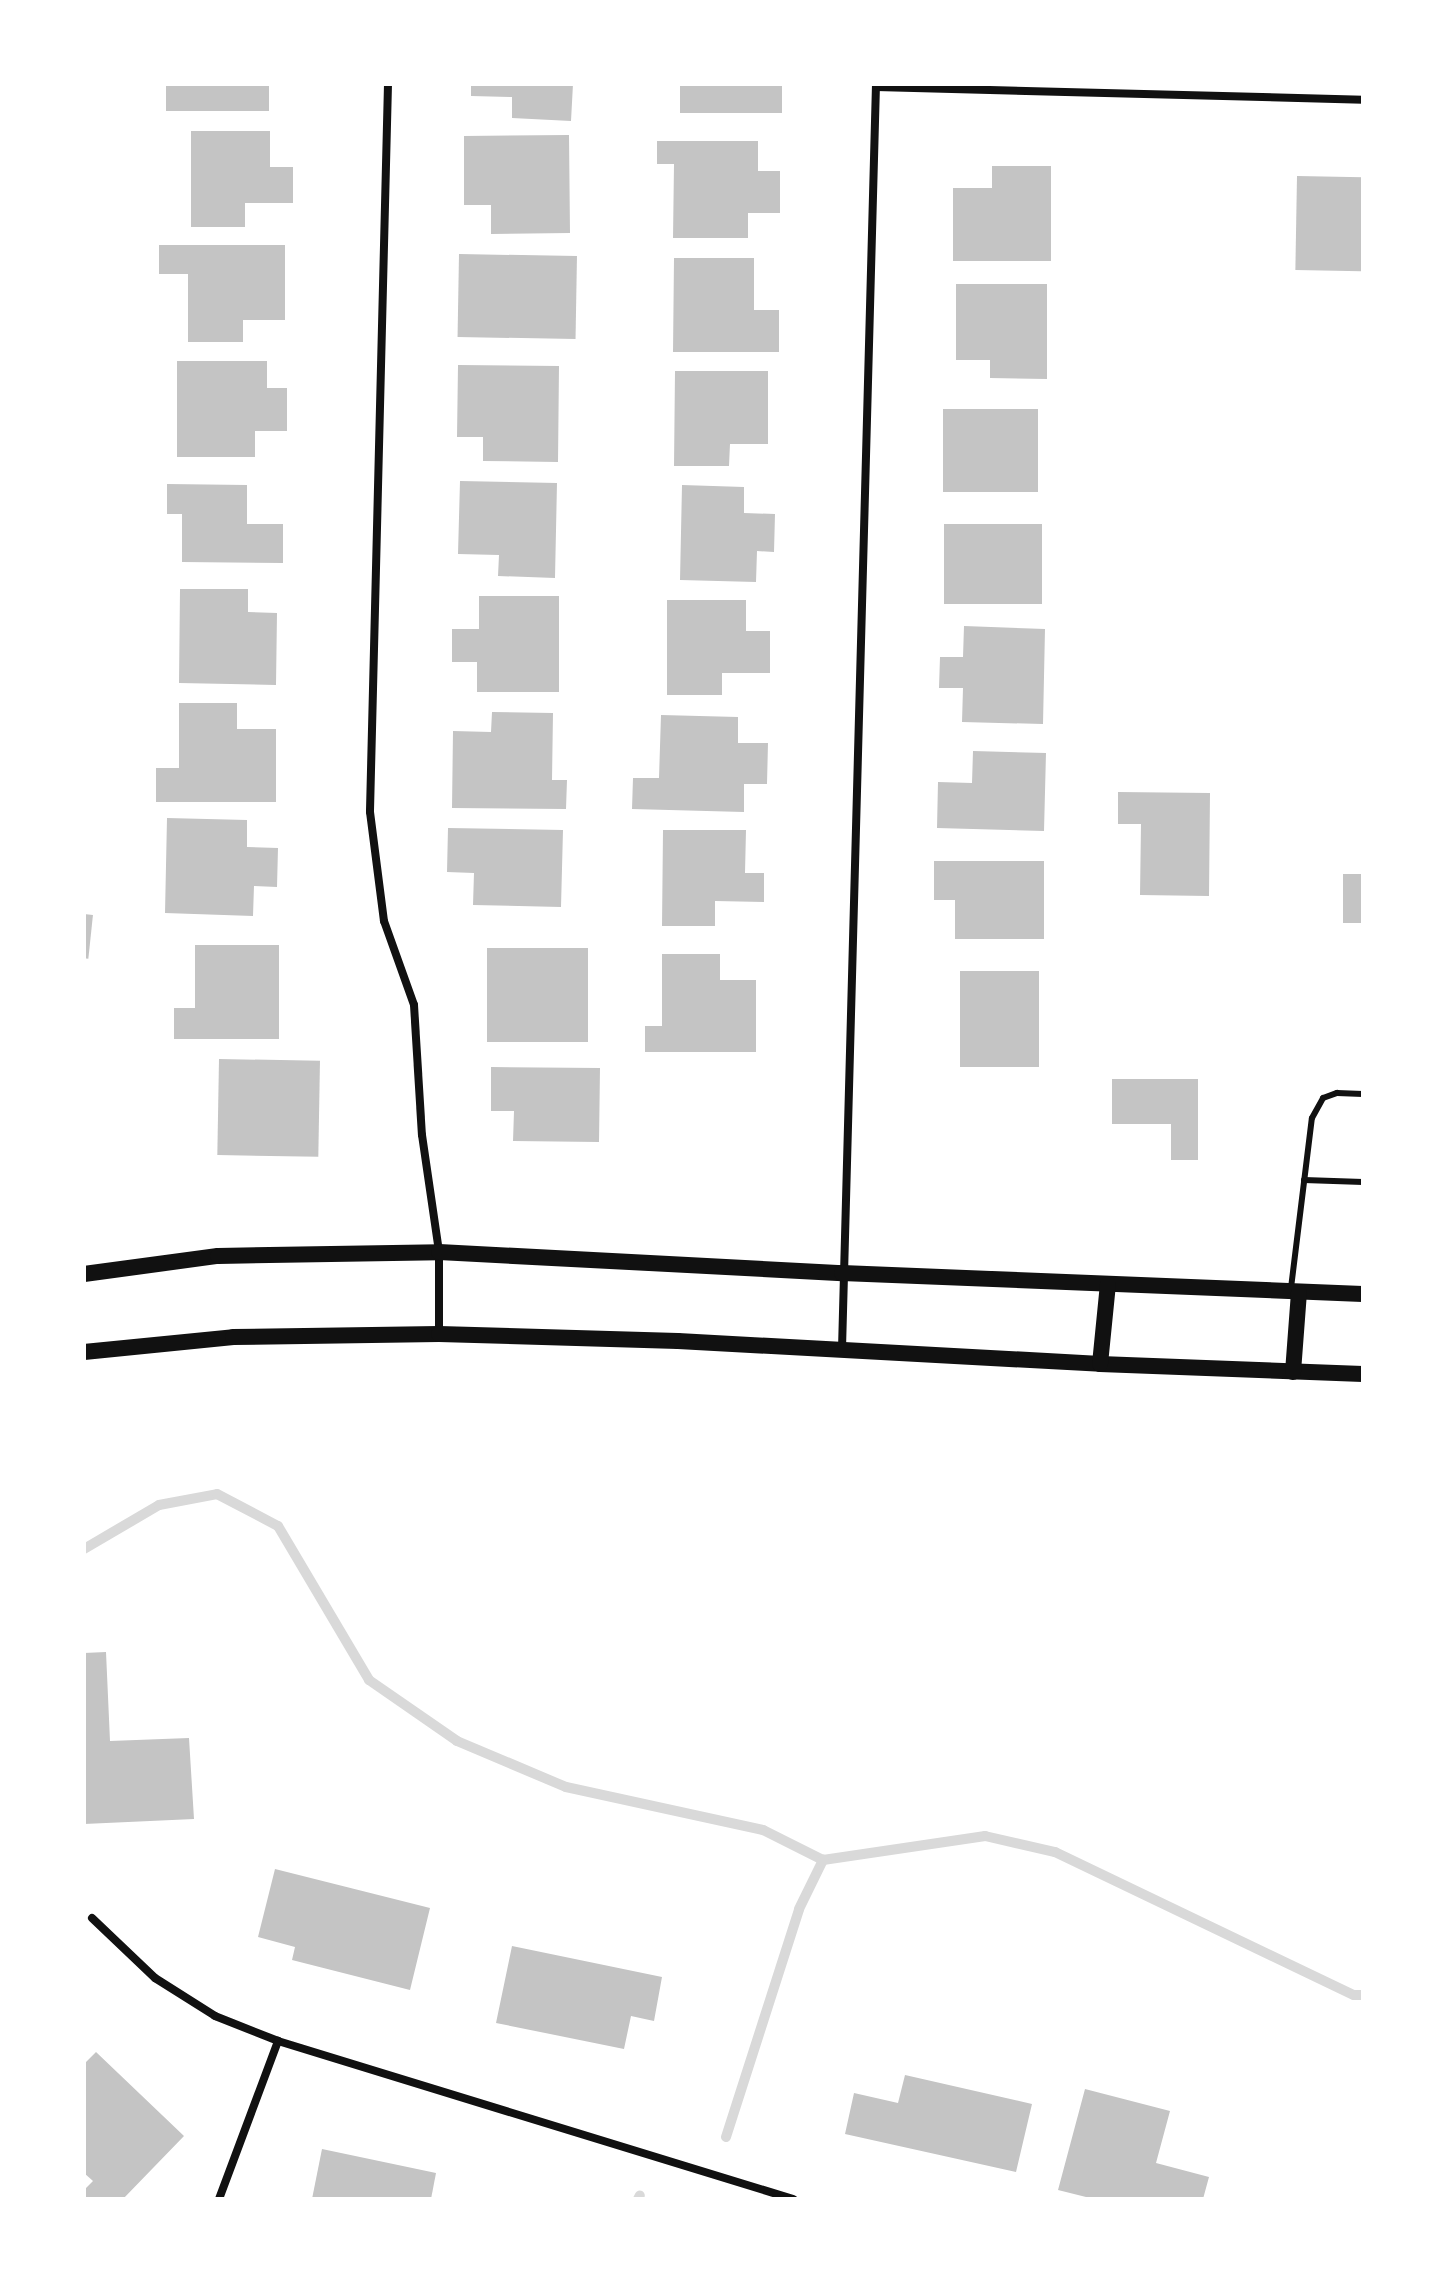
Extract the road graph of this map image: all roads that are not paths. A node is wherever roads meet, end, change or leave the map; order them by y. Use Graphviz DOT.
graph roads {
  1 [pos="388,84"];
  2 [pos="876,85"];
  3 [pos="1363,100"];
  4 [pos="1363,1094"];
  5 [pos="1304,1180"];
  6 [pos="1363,1182"];
  7 [pos="439,1252"];
  8 [pos="842,1273"];
  9 [pos="84,1274"];
  10 [pos="1108,1284"];
  11 [pos="1295,1292"];
  12 [pos="1363,1294"];
  13 [pos="439,1334"];
  14 [pos="842,1349"];
  15 [pos="84,1352"];
  16 [pos="1100,1364"];
  17 [pos="1293,1372"];
  18 [pos="1363,1374"];
  19 [pos="92,1918"];
  20 [pos="278,2041"];
  21 [pos="219,2199"];
  22 [pos="793,2199"];
  1 -- 7 [label="street"];
  2 -- 3 [label="street"];
  2 -- 8 [label="street"];
  4 -- 5 [label="lane"];
  5 -- 6 [label="lane"];
  5 -- 11 [label="lane"];
  7 -- 8 [label="main road"];
  7 -- 9 [label="main road"];
  7 -- 13 [label="street"];
  8 -- 10 [label="main road"];
  8 -- 14 [label="street"];
  10 -- 11 [label="main road"];
  10 -- 16 [label="main road"];
  11 -- 12 [label="main road"];
  11 -- 17 [label="main road"];
  13 -- 14 [label="main road"];
  13 -- 15 [label="main road"];
  14 -- 16 [label="main road"];
  16 -- 17 [label="main road"];
  17 -- 18 [label="main road"];
  19 -- 20 [label="street"];
  20 -- 21 [label="street"];
  20 -- 22 [label="street"];
}
